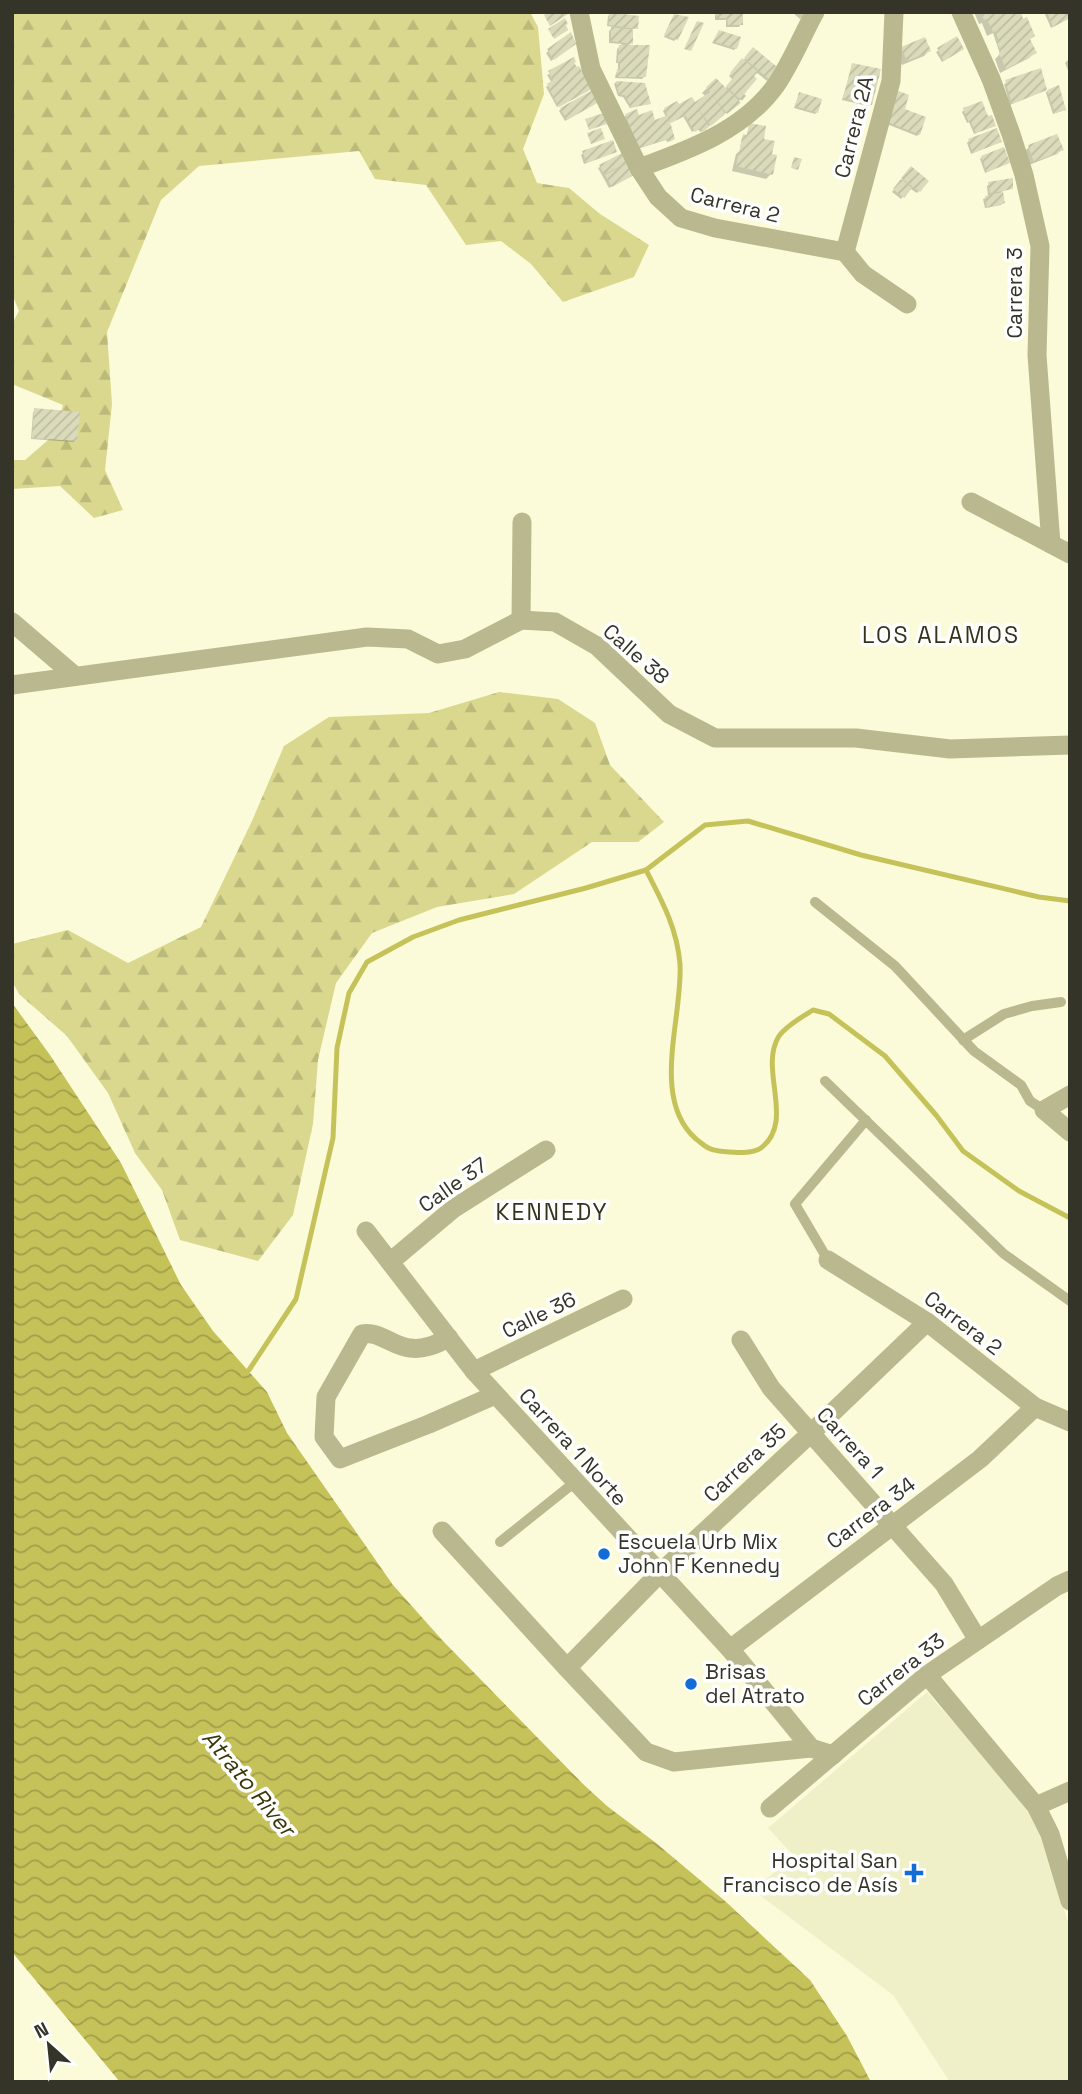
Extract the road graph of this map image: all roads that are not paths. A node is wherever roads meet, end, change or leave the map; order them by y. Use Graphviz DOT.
graph roads {
  1 [pos="579,12"];
  2 [pos="815,12"];
  3 [pos="894,12"];
  4 [pos="961,12"];
  5 [pos="639,168"];
  6 [pos="845,252"];
  7 [pos="907,304"];
  8 [pos="971,502"];
  9 [pos="522,522"];
  10 [pos="1051,544"];
  11 [pos="1070,554"];
  12 [pos="521,621"];
  13 [pos="12,622"];
  14 [pos="75,676"];
  15 [pos="12,685"];
  16 [pos="1070,744"];
  17 [pos="816,902"];
  18 [pos="1061,1002"];
  19 [pos="963,1040"];
  20 [pos="825,1081"];
  21 [pos="1070,1095"];
  22 [pos="1044,1110"];
  23 [pos="866,1120"];
  24 [pos="1070,1132"];
  25 [pos="547,1150"];
  26 [pos="366,1231"];
  27 [pos="828,1260"];
  28 [pos="390,1262"];
  29 [pos="624,1299"];
  30 [pos="1070,1301"];
  31 [pos="926,1322"];
  32 [pos="449,1338"];
  33 [pos="741,1340"];
  34 [pos="474,1371"];
  35 [pos="495,1395"];
  36 [pos="1035,1407"];
  37 [pos="1070,1422"];
  38 [pos="810,1434"];
  39 [pos="575,1482"];
  40 [pos="893,1524"];
  41 [pos="442,1531"];
  42 [pos="500,1542"];
  43 [pos="659,1574"];
  44 [pos="1070,1580"];
  45 [pos="978,1640"];
  46 [pos="730,1649"];
  47 [pos="566,1668"];
  48 [pos="927,1675"];
  49 [pos="811,1748"];
  50 [pos="833,1755"];
  51 [pos="1070,1791"];
  52 [pos="1036,1806"];
  53 [pos="770,1808"];
  54 [pos="1070,1901"];
  1 -- 5 [label="street, Carrera 2"];
  2 -- 5 [label="street"];
  3 -- 6 [label="street, Carrera 2A"];
  4 -- 10 [label="street, Carrera 3"];
  5 -- 6 [label="street, Carrera 2"];
  6 -- 7 [label="street"];
  8 -- 10 [label="street"];
  9 -- 12 [label="street"];
  10 -- 11 [label="street"];
  12 -- 14 [label="street, Calle 38"];
  12 -- 16 [label="street, Calle 38"];
  13 -- 14 [label="street"];
  14 -- 15 [label="street, Calle 38"];
  17 -- 19 [label="lane"];
  18 -- 19 [label="lane"];
  19 -- 22 [label="lane"];
  20 -- 23 [label="lane"];
  21 -- 22 [label="street"];
  22 -- 24 [label="street"];
  23 -- 27 [label="lane"];
  23 -- 30 [label="lane"];
  25 -- 28 [label="street, Calle 37"];
  26 -- 28 [label="street, Carrera 1 Norte"];
  27 -- 31 [label="street, Carrera 2"];
  28 -- 32 [label="street, Carrera 1 Norte"];
  29 -- 34 [label="street, Calle 36"];
  31 -- 36 [label="street, Carrera 2"];
  31 -- 38 [label="street, Carrera 35"];
  32 -- 34 [label="street, Carrera 1 Norte"];
  32 -- 35 [label="street"];
  33 -- 38 [label="street, Carrera 1"];
  34 -- 35 [label="street, Carrera 1 Norte"];
  35 -- 39 [label="street, Carrera 1 Norte"];
  36 -- 37 [label="street, Carrera 2"];
  36 -- 40 [label="street, Carrera 34"];
  38 -- 40 [label="street, Carrera 1"];
  38 -- 43 [label="street, Carrera 35"];
  39 -- 42 [label="lane"];
  39 -- 43 [label="street, Carrera 1 Norte"];
  40 -- 45 [label="street, Carrera 1"];
  40 -- 46 [label="street, Carrera 34"];
  41 -- 47 [label="street"];
  43 -- 46 [label="street, Carrera 1 Norte"];
  43 -- 47 [label="street, Carrera 35"];
  44 -- 45 [label="street, Carrera 33"];
  45 -- 48 [label="street, Carrera 33"];
  46 -- 49 [label="street, Carrera 1 Norte"];
  47 -- 49 [label="street"];
  48 -- 50 [label="street, Carrera 33"];
  48 -- 52 [label="street"];
  49 -- 50 [label="street"];
  50 -- 53 [label="street, Carrera 33"];
  51 -- 52 [label="street"];
  52 -- 54 [label="street"];
}
